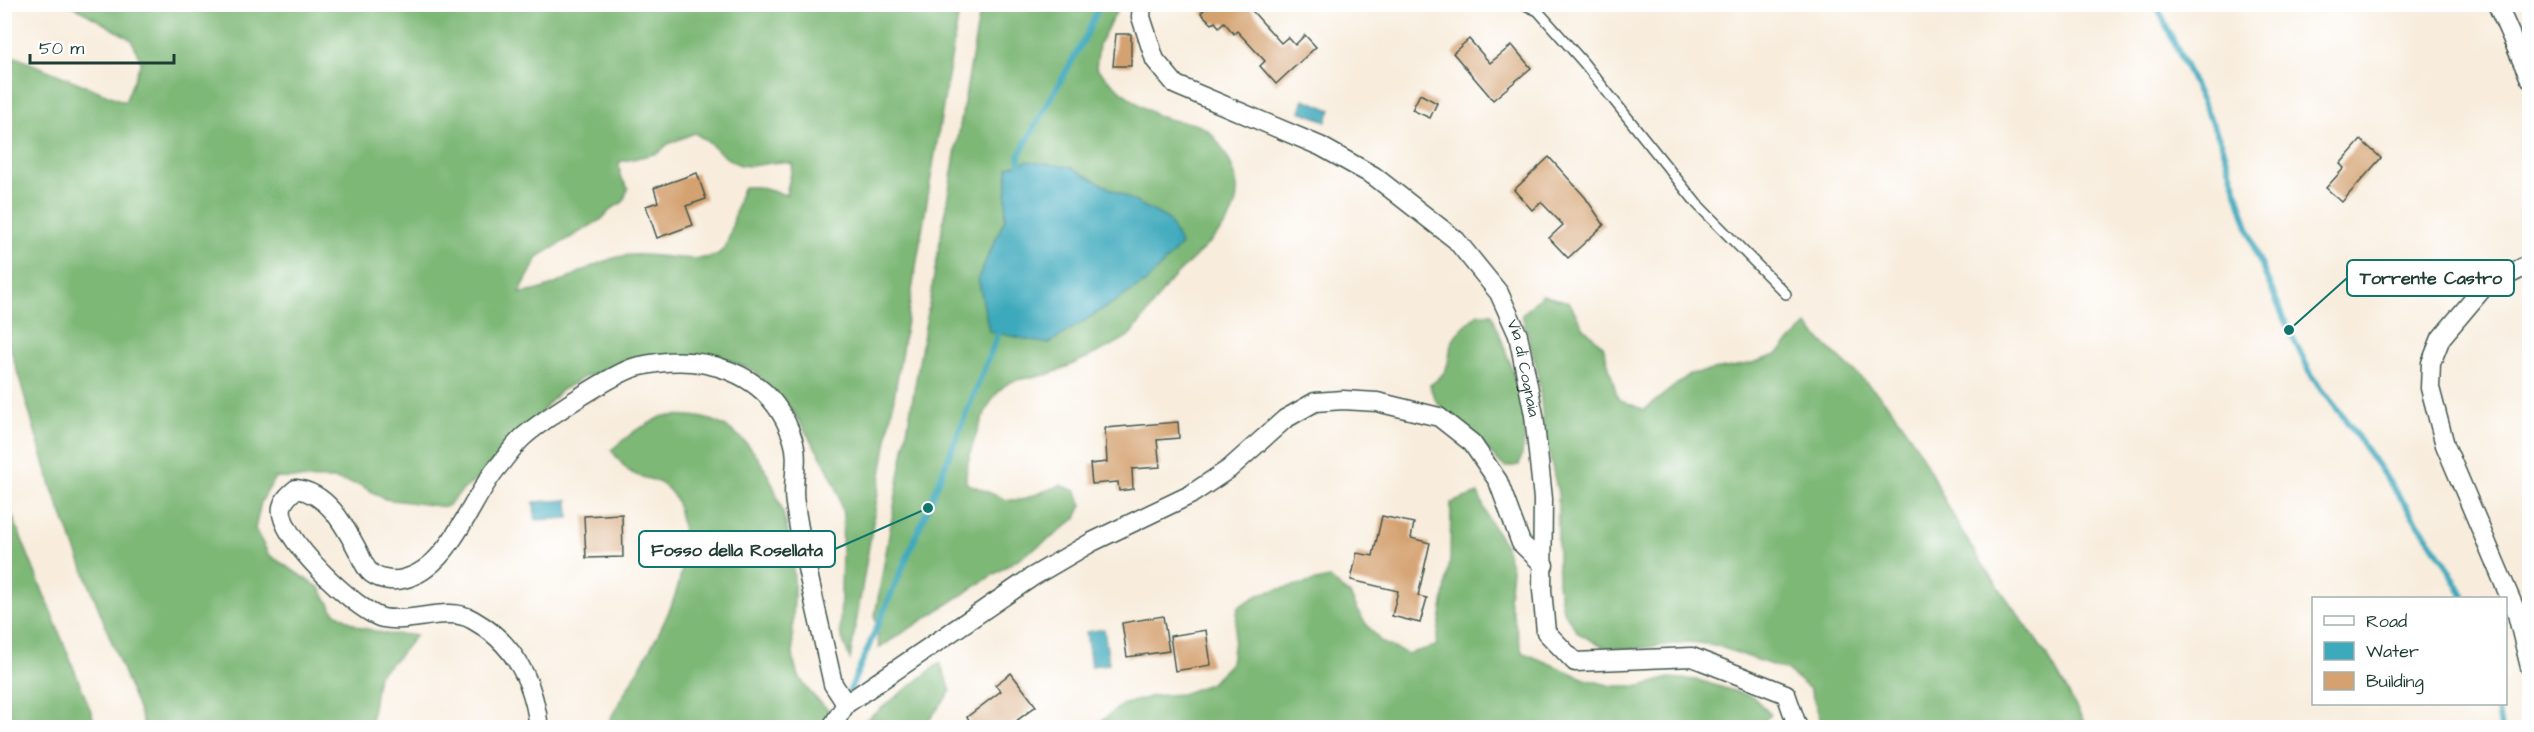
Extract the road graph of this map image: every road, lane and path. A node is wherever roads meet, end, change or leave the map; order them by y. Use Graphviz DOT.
graph roads {
  1 [pos="1142,4"];
  2 [pos="1523,4"];
  3 [pos="2497,4"];
  4 [pos="2529,79"];
  5 [pos="2529,264"];
  6 [pos="1786,294"];
  7 [pos="1544,565"];
  8 [pos="2529,667"];
  9 [pos="846,704"];
  10 [pos="539,728"];
  11 [pos="831,728"];
  12 [pos="1798,728"];
  1 -- 7 [label="street, Via di Cognaia"];
  2 -- 6 [label="lane"];
  3 -- 4 [label="street"];
  5 -- 8 [label="street"];
  7 -- 9 [label="street"];
  7 -- 12 [label="street, Via di Cognaia"];
  9 -- 10 [label="street"];
  9 -- 11 [label="street"];
}
